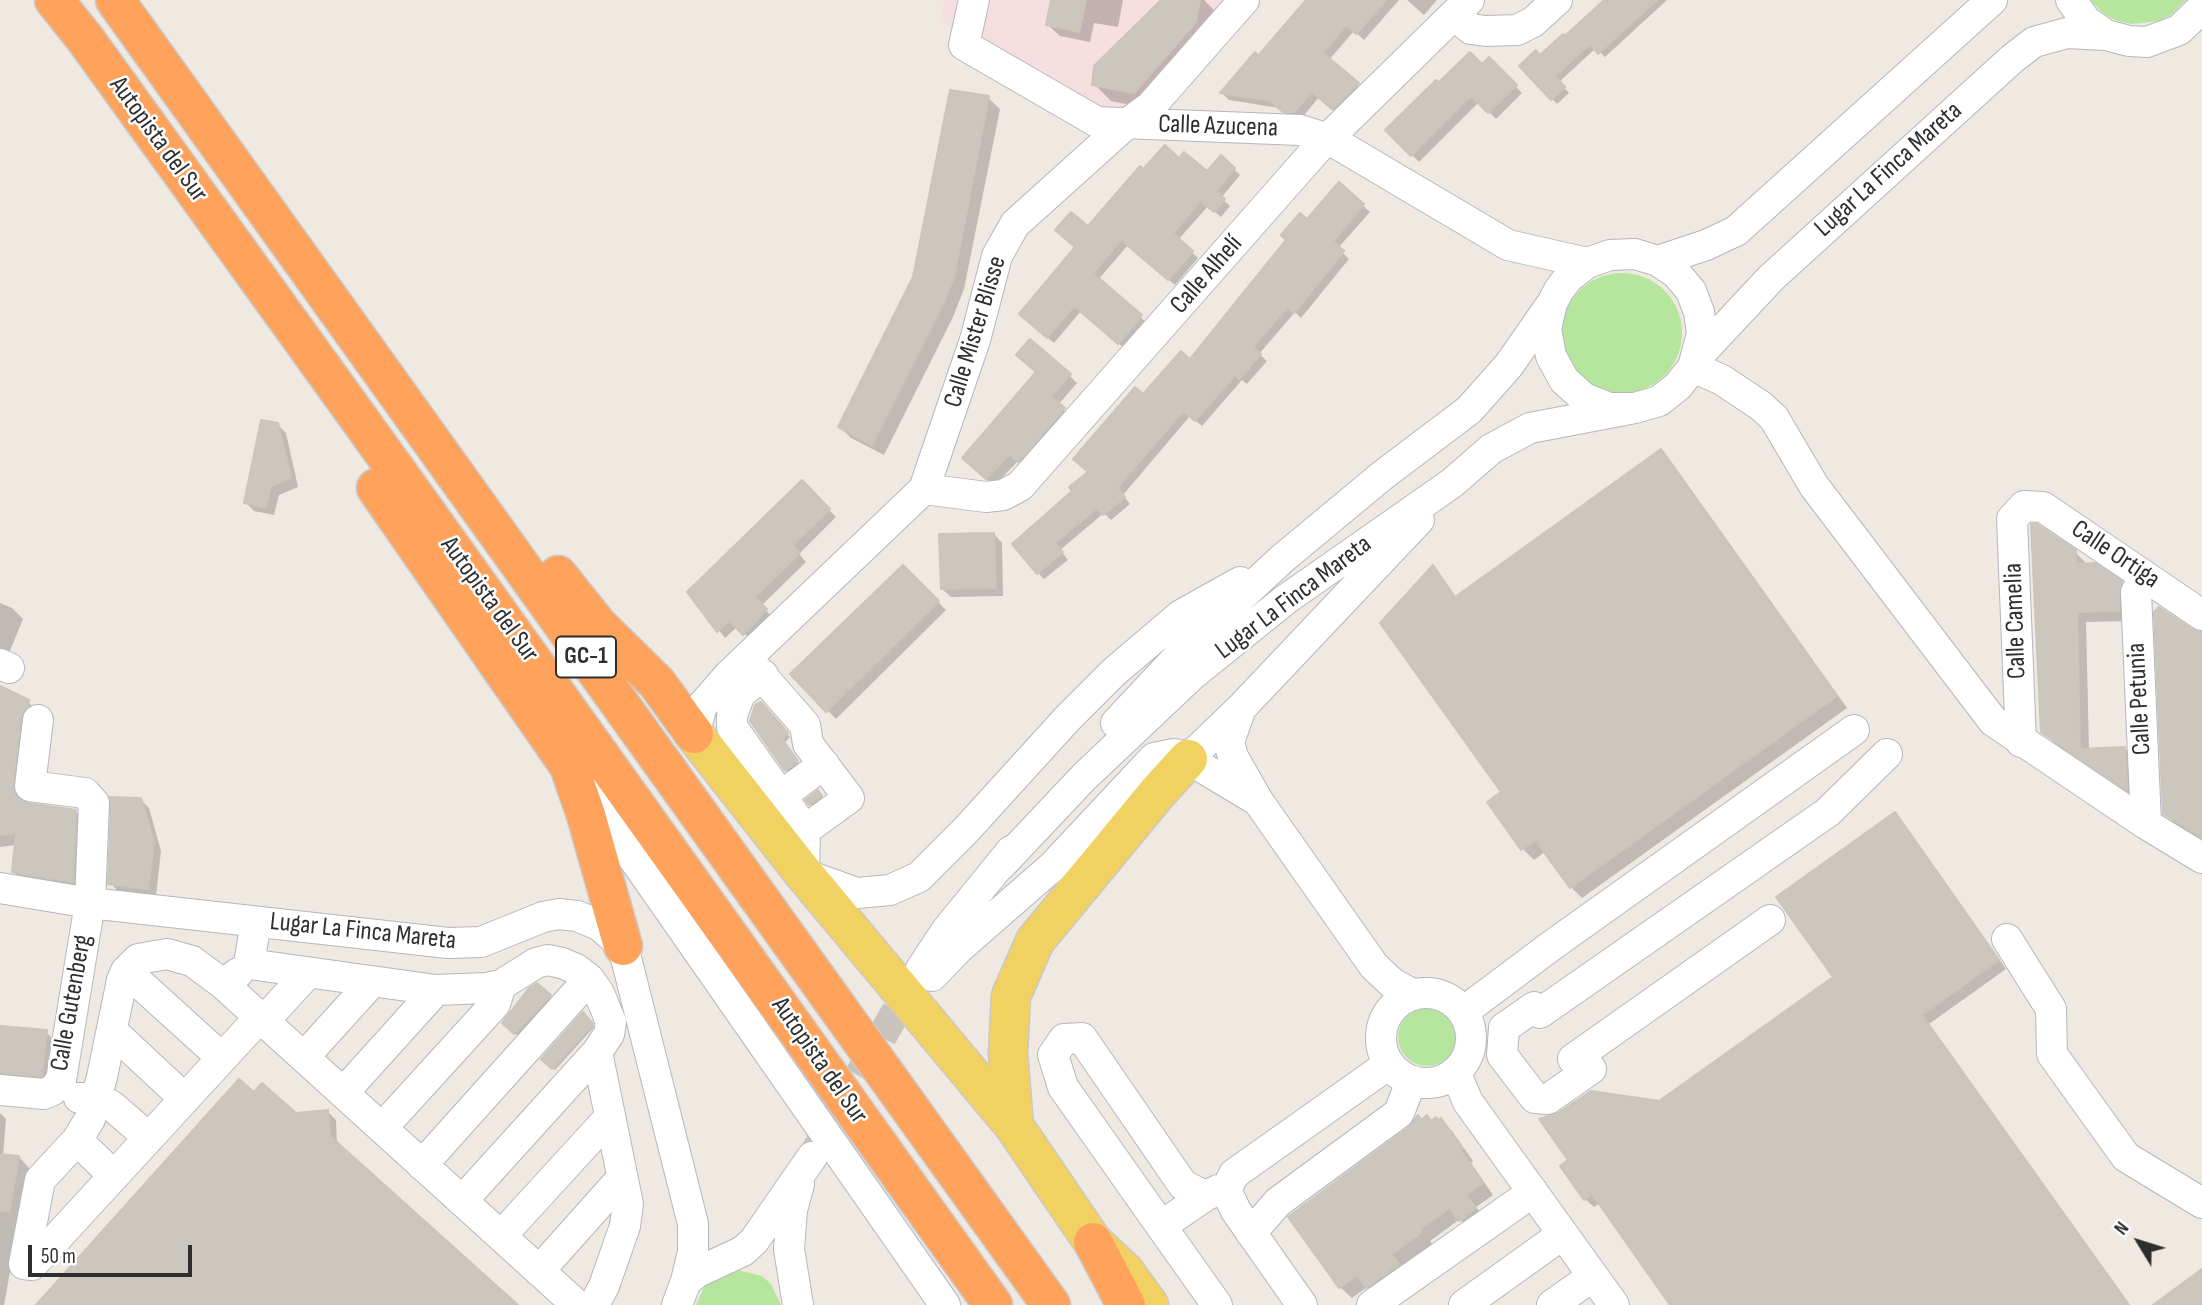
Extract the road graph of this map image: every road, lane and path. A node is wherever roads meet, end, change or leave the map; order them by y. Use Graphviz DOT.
graph roads {
  1 [pos="54,0"];
  2 [pos="974,0"];
  3 [pos="1244,0"];
  4 [pos="1557,0"];
  5 [pos="1992,0"];
  6 [pos="2071,0"];
  7 [pos="118,4"];
  8 [pos="1462,8"];
  9 [pos="2202,8"];
  10 [pos="2191,32"];
  11 [pos="2106,35"];
  12 [pos="86,40"];
  13 [pos="1125,125"];
  14 [pos="1329,139"];
  15 [pos="1508,245"];
  16 [pos="1658,261"];
  17 [pos="1587,263"];
  18 [pos="1554,299"];
  19 [pos="1695,362"];
  20 [pos="1636,408"];
  21 [pos="1452,483"];
  22 [pos="924,489"];
  23 [pos="2024,506"];
  24 [pos="1283,558"];
  25 [pos="2146,577"];
  26 [pos="2202,615"];
  27 [pos="746,670"];
  28 [pos="657,683"];
  29 [pos="1242,707"];
  30 [pos="38,720"];
  31 [pos="1854,730"];
  32 [pos="694,734"];
  33 [pos="2021,742"];
  34 [pos="1887,754"];
  35 [pos="1188,759"];
  36 [pos="824,764"];
  37 [pos="569,766"];
  38 [pos="781,796"];
  39 [pos="1258,801"];
  40 [pos="2146,824"];
  41 [pos="804,830"];
  42 [pos="2202,858"];
  43 [pos="1000,865"];
  44 [pos="804,874"];
  45 [pos="0,888"];
  46 [pos="90,904"];
  47 [pos="1770,920"];
  48 [pos="256,922"];
  49 [pos="2007,939"];
  50 [pos="623,946"];
  51 [pos="249,964"];
  52 [pos="1374,967"];
  53 [pos="126,971"];
  54 [pos="308,973"];
  55 [pos="589,979"];
  56 [pos="371,983"];
  57 [pos="223,984"];
  58 [pos="501,985"];
  59 [pos="436,990"];
  60 [pos="1414,995"];
  61 [pos="1463,1012"];
  62 [pos="1388,1013"];
  63 [pos="260,1017"];
  64 [pos="111,1031"];
  65 [pos="597,1052"];
  66 [pos="304,1057"];
  67 [pos="222,1058"];
  68 [pos="1389,1064"];
  69 [pos="1455,1072"];
  70 [pos="1414,1082"];
  71 [pos="0,1090"];
  72 [pos="53,1090"];
  73 [pos="343,1093"];
  74 [pos="96,1098"];
  75 [pos="185,1098"];
  76 [pos="609,1118"];
  77 [pos="1014,1126"];
  78 [pos="382,1128"];
  79 [pos="149,1139"];
  80 [pos="77,1140"];
  81 [pos="422,1165"];
  82 [pos="114,1176"];
  83 [pos="622,1178"];
  84 [pos="40,1181"];
  85 [pos="1533,1192"];
  86 [pos="1215,1193"];
  87 [pos="462,1201"];
  88 [pos="2202,1203"];
  89 [pos="78,1216"];
  90 [pos="1161,1226"];
  91 [pos="937,1227"];
  92 [pos="1251,1233"];
  93 [pos="1563,1234"];
  94 [pos="501,1236"];
  95 [pos="1093,1242"];
  96 [pos="539,1271"];
  97 [pos="1593,1276"];
  98 [pos="681,1293"];
  99 [pos="577,1305"];
  100 [pos="594,1305"];
  101 [pos="798,1305"];
  102 [pos="945,1305"];
  103 [pos="982,1305"];
  104 [pos="993,1305"];
  105 [pos="1051,1305"];
  106 [pos="1126,1305"];
  107 [pos="1150,1305"];
  108 [pos="1217,1305"];
  109 [pos="1302,1305"];
  110 [pos="1372,1305"];
  111 [pos="1464,1305"];
  112 [pos="1552,1305"];
  113 [pos="1614,1305"];
  1 -- 12 [label="highway, Autopista del Sur / GC-1"];
  2 -- 13 [label="street, Calle Azucena"];
  3 -- 13 [label="street, Calle Mister Blisse"];
  4 -- 8 [label="street"];
  5 -- 16 [label="street, Lugar La Finca Mareta"];
  6 -- 11 [label="street"];
  7 -- 28 [label="highway"];
  7 -- 105 [label="highway, Autopista del Sur / GC-1"];
  8 -- 14 [label="street, Calle Alhelí"];
  9 -- 10 [label="street"];
  10 -- 11 [label="street, Lugar La Finca Mareta"];
  11 -- 19 [label="street, Lugar La Finca Mareta"];
  12 -- 37 [label="highway"];
  12 -- 91 [label="highway, Autopista del Sur / GC-1"];
  13 -- 14 [label="street, Calle Azucena"];
  13 -- 22 [label="street, Calle Mister Blisse"];
  14 -- 15 [label="street, Calle Azucena"];
  14 -- 22 [label="street, Calle Alhelí"];
  15 -- 17 [label="street, Calle Azucena"];
  15 -- 18 [label="street, Calle Azucena"];
  16 -- 17 [label="street, Lugar La Finca Mareta"];
  16 -- 19 [label="street"];
  17 -- 18 [label="street, Lugar La Finca Mareta"];
  18 -- 20 [label="street, Lugar La Finca Mareta"];
  18 -- 24 [label="street, Lugar La Finca Mareta"];
  19 -- 20 [label="street, Lugar La Finca Mareta"];
  19 -- 33 [label="street"];
  20 -- 21 [label="street, Lugar La Finca Mareta"];
  21 -- 29 [label="street"];
  21 -- 43 [label="street, Lugar La Finca Mareta"];
  22 -- 27 [label="street, Calle Mister Blisse"];
  23 -- 25 [label="street, Calle Ortiga"];
  23 -- 33 [label="street, Calle Camelia"];
  24 -- 43 [label="street, Lugar La Finca Mareta"];
  24 -- 44 [label="street"];
  25 -- 26 [label="street, Calle Ortiga"];
  25 -- 40 [label="street, Calle Petunia"];
  27 -- 28 [label="street, Calle Mister Blisse"];
  27 -- 32 [label="street, Calle Mister Blisse"];
  27 -- 36 [label="street"];
  27 -- 38 [label="street"];
  28 -- 32 [label="highway"];
  29 -- 35 [label="street"];
  29 -- 39 [label="street"];
  30 -- 46 [label="street, Calle Gutenberg"];
  31 -- 61 [label="street"];
  32 -- 44 [label="main road"];
  33 -- 40 [label="street"];
  34 -- 47 [label="street"];
  35 -- 39 [label="street"];
  35 -- 43 [label="street, Lugar La Finca Mareta"];
  35 -- 77 [label="main road"];
  36 -- 38 [label="street"];
  36 -- 41 [label="street"];
  37 -- 50 [label="highway"];
  37 -- 102 [label="street"];
  38 -- 41 [label="street"];
  39 -- 52 [label="street"];
  40 -- 42 [label="street"];
  41 -- 44 [label="street"];
  44 -- 77 [label="main road"];
  45 -- 46 [label="street, Lugar La Finca Mareta"];
  46 -- 48 [label="street, Lugar La Finca Mareta"];
  46 -- 72 [label="street, Calle Gutenberg"];
  48 -- 50 [label="street, Lugar La Finca Mareta"];
  48 -- 51 [label="street"];
  49 -- 88 [label="street"];
  50 -- 98 [label="street"];
  51 -- 54 [label="street"];
  51 -- 57 [label="street"];
  52 -- 60 [label="street"];
  52 -- 62 [label="street"];
  53 -- 57 [label="street"];
  53 -- 64 [label="street"];
  53 -- 67 [label="street"];
  54 -- 56 [label="street"];
  54 -- 63 [label="street"];
  55 -- 58 [label="street"];
  55 -- 65 [label="street"];
  55 -- 81 [label="street"];
  56 -- 59 [label="street"];
  56 -- 66 [label="street"];
  57 -- 63 [label="street"];
  58 -- 59 [label="street"];
  58 -- 78 [label="street"];
  59 -- 73 [label="street"];
  60 -- 61 [label="street"];
  60 -- 62 [label="street"];
  61 -- 69 [label="street"];
  62 -- 68 [label="street"];
  63 -- 66 [label="street"];
  63 -- 67 [label="street"];
  64 -- 74 [label="street"];
  64 -- 75 [label="street"];
  65 -- 76 [label="street"];
  65 -- 87 [label="street"];
  66 -- 73 [label="street"];
  67 -- 75 [label="street"];
  68 -- 70 [label="street"];
  68 -- 86 [label="street"];
  69 -- 70 [label="street"];
  69 -- 85 [label="street"];
  70 -- 92 [label="street"];
  71 -- 72 [label="street, Calle Gutenberg"];
  72 -- 74 [label="street"];
  73 -- 78 [label="street"];
  74 -- 79 [label="street"];
  74 -- 80 [label="street"];
  75 -- 79 [label="street"];
  76 -- 83 [label="street"];
  76 -- 94 [label="street"];
  77 -- 95 [label="main road"];
  78 -- 81 [label="street"];
  79 -- 82 [label="street"];
  80 -- 82 [label="street"];
  80 -- 84 [label="street"];
  81 -- 87 [label="street"];
  82 -- 89 [label="street"];
  83 -- 96 [label="street"];
  83 -- 100 [label="street"];
  84 -- 89 [label="street"];
  84 -- 89 [label="street"];
  85 -- 93 [label="street"];
  85 -- 110 [label="street"];
  86 -- 90 [label="street"];
  86 -- 90 [label="street"];
  86 -- 92 [label="street"];
  87 -- 94 [label="street"];
  90 -- 108 [label="street"];
  91 -- 103 [label="highway"];
  91 -- 104 [label="highway, Autopista del Sur / GC-1"];
  92 -- 109 [label="street"];
  93 -- 97 [label="street"];
  93 -- 111 [label="street"];
  94 -- 96 [label="street"];
  95 -- 106 [label="highway"];
  95 -- 107 [label="main road"];
  96 -- 99 [label="street"];
  97 -- 112 [label="street"];
  97 -- 113 [label="street"];
  98 -- 101 [label="street"];
}
